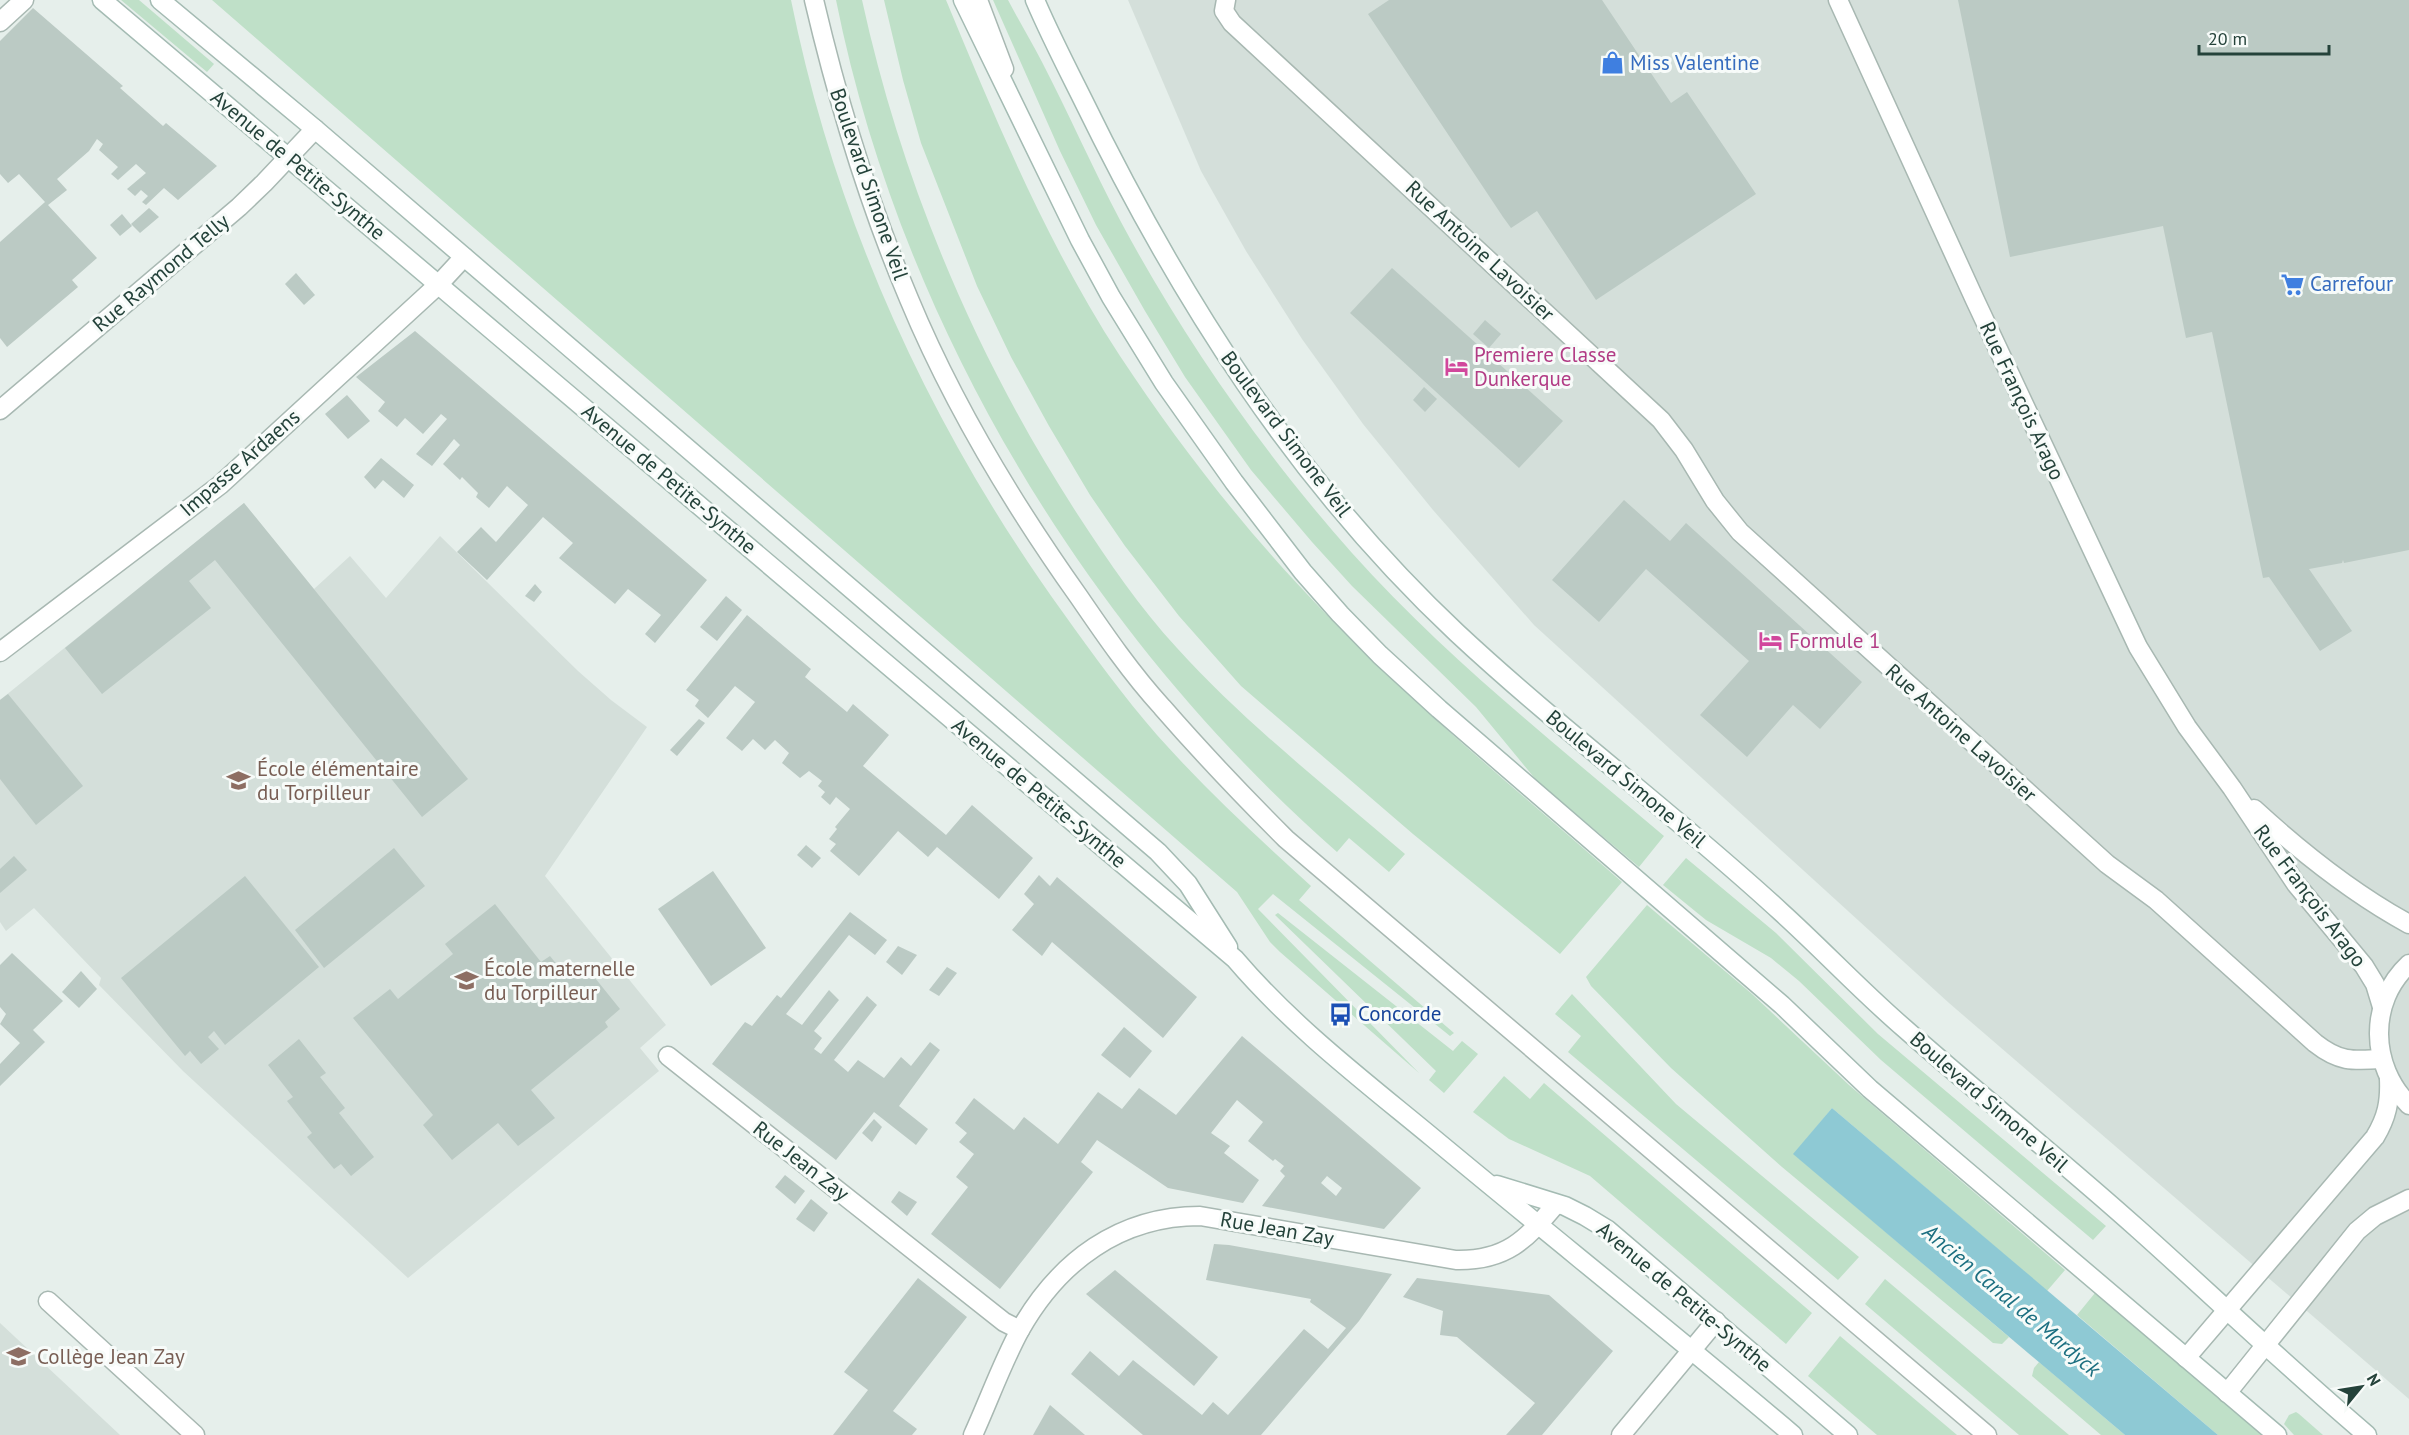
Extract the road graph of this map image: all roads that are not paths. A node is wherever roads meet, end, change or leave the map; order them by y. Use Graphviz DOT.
graph roads {
  1 [pos="24,0"];
  2 [pos="102,0"];
  3 [pos="160,0"];
  4 [pos="814,0"];
  5 [pos="963,0"];
  6 [pos="978,0"];
  7 [pos="1035,0"];
  8 [pos="1226,0"];
  9 [pos="1838,0"];
  10 [pos="0,22"];
  11 [pos="315,129"];
  12 [pos="1028,133"];
  13 [pos="289,158"];
  14 [pos="464,257"];
  15 [pos="439,284"];
  16 [pos="0,410"];
  17 [pos="0,652"];
  18 [pos="2232,788"];
  19 [pos="2409,924"];
  20 [pos="1235,959"];
  21 [pos="2409,964"];
  22 [pos="2382,1007"];
  23 [pos="668,1056"];
  24 [pos="2382,1059"];
  25 [pos="2389,1079"];
  26 [pos="2409,1104"];
  27 [pos="1472,1172"];
  28 [pos="2409,1199"];
  29 [pos="1556,1204"];
  30 [pos="1539,1225"];
  31 [pos="48,1301"];
  32 [pos="2227,1311"];
  33 [pos="1716,1321"];
  34 [pos="1020,1330"];
  35 [pos="2264,1346"];
  36 [pos="1692,1350"];
  37 [pos="2186,1358"];
  38 [pos="2227,1393"];
  39 [pos="195,1435"];
  40 [pos="973,1435"];
  41 [pos="1621,1435"];
  42 [pos="1793,1435"];
  43 [pos="1848,1435"];
  44 [pos="1987,1435"];
  45 [pos="2277,1435"];
  46 [pos="2367,1435"];
  1 -- 10 [label="street"];
  2 -- 13 [label="street, Avenue de Petite-Synthe"];
  3 -- 11 [label="street, Avenue de Petite-Synthe"];
  4 -- 44 [label="street, Boulevard Simone Veil"];
  5 -- 12 [label="street"];
  6 -- 12 [label="street"];
  7 -- 32 [label="street, Boulevard Simone Veil"];
  8 -- 24 [label="street, Rue Antoine Lavoisier"];
  9 -- 18 [label="street, Rue François Arago"];
  11 -- 13 [label="street, Rue Raymond Telly"];
  11 -- 14 [label="street, Avenue de Petite-Synthe"];
  12 -- 37 [label="street"];
  13 -- 15 [label="street, Avenue de Petite-Synthe"];
  13 -- 16 [label="street, Rue Raymond Telly"];
  14 -- 15 [label="street, Impasse Ardaens"];
  14 -- 20 [label="street, Avenue de Petite-Synthe"];
  15 -- 17 [label="street, Impasse Ardaens"];
  15 -- 20 [label="street, Avenue de Petite-Synthe"];
  18 -- 19 [label="street, Rue François Arago"];
  18 -- 22 [label="street, Rue François Arago"];
  20 -- 27 [label="street, Avenue de Petite-Synthe"];
  21 -- 22 [label="street"];
  22 -- 24 [label="street"];
  23 -- 34 [label="street, Rue Jean Zay"];
  24 -- 25 [label="street"];
  25 -- 26 [label="street"];
  25 -- 32 [label="street"];
  27 -- 29 [label="street, Avenue de Petite-Synthe"];
  27 -- 30 [label="street, Avenue de Petite-Synthe"];
  28 -- 35 [label="street"];
  29 -- 30 [label="street, Rue Jean Zay"];
  29 -- 33 [label="street, Avenue de Petite-Synthe"];
  30 -- 34 [label="street, Rue Jean Zay"];
  30 -- 36 [label="street, Avenue de Petite-Synthe"];
  31 -- 39 [label="street"];
  32 -- 35 [label="street, Boulevard Simone Veil"];
  32 -- 37 [label="street"];
  33 -- 36 [label="street"];
  33 -- 43 [label="street, Avenue de Petite-Synthe"];
  34 -- 40 [label="street, Rue Jean Zay"];
  35 -- 38 [label="street"];
  35 -- 46 [label="street, Boulevard Simone Veil"];
  36 -- 41 [label="street"];
  36 -- 42 [label="street, Avenue de Petite-Synthe"];
  37 -- 38 [label="street"];
  38 -- 45 [label="street"];
}
